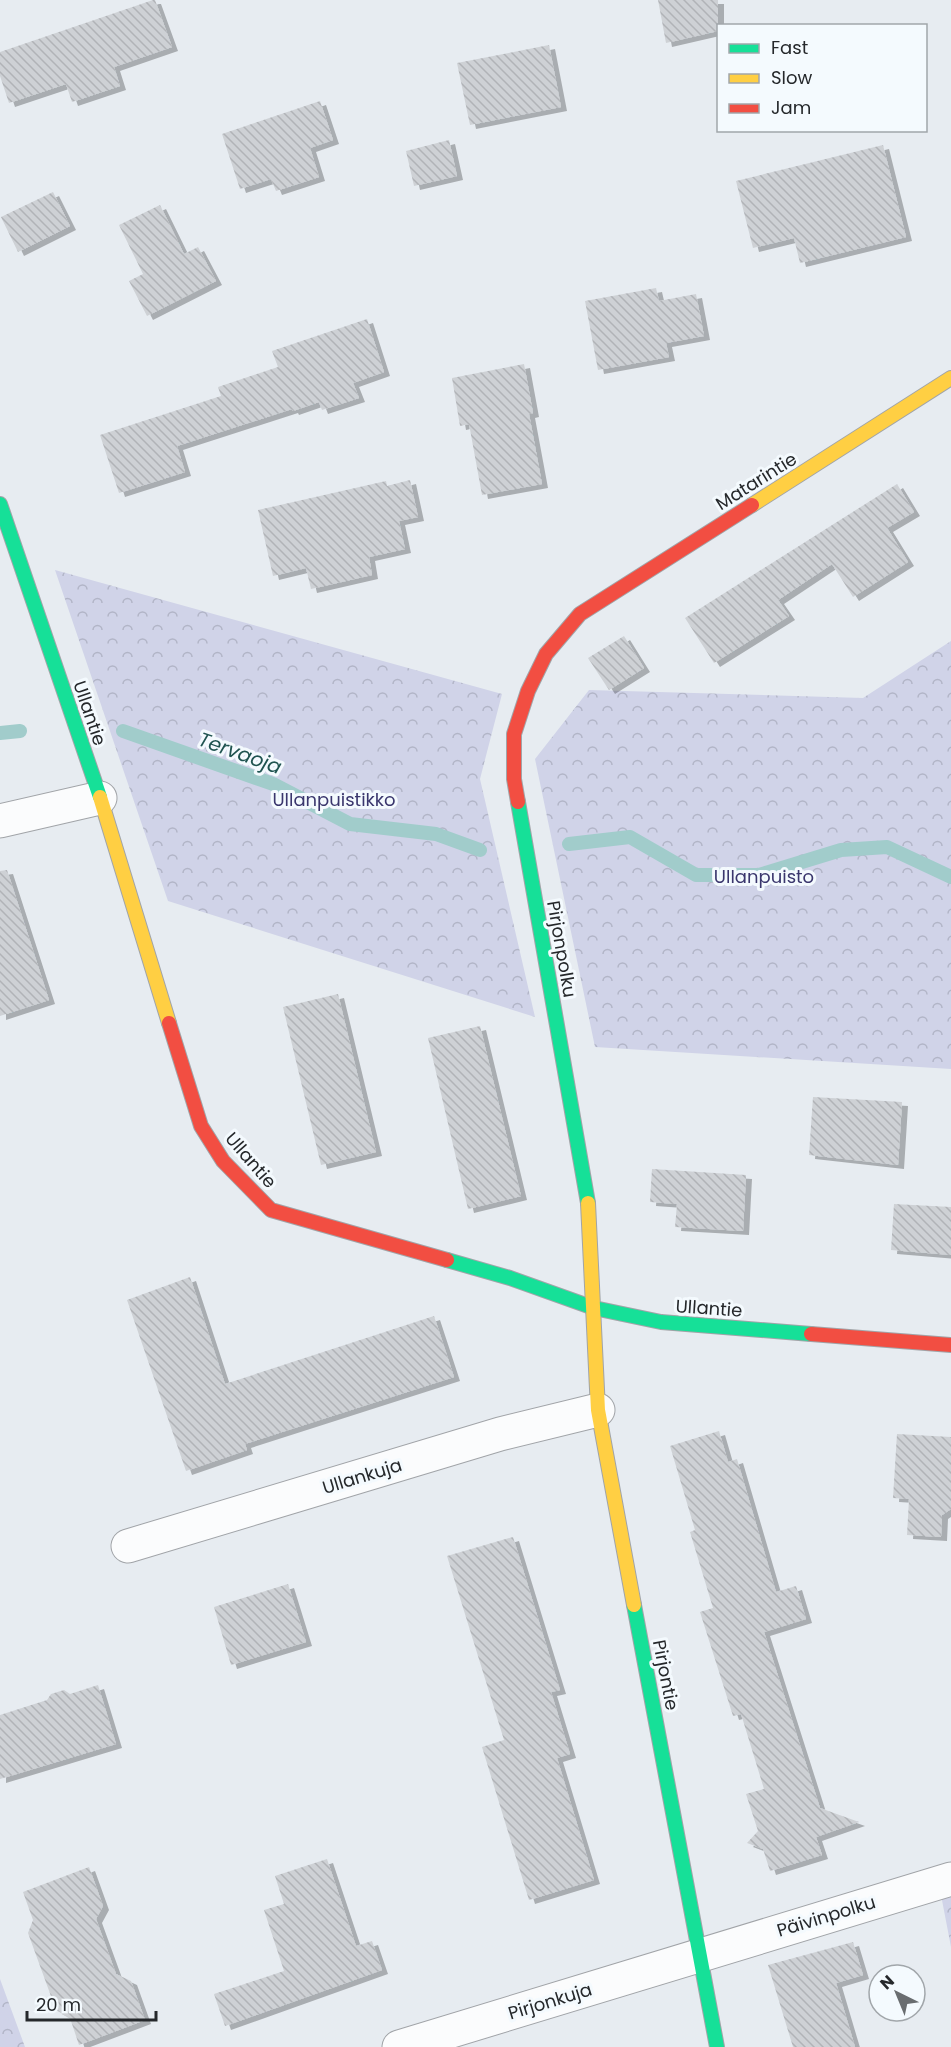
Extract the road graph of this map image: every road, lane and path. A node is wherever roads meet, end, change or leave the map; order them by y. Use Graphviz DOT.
graph roads {
  1 [pos="951,378"];
  2 [pos="0,504"];
  3 [pos="580,614"];
  4 [pos="100,798"];
  5 [pos="0,821"];
  6 [pos="594,1308"];
  7 [pos="951,1345"];
  8 [pos="598,1410"];
  9 [pos="128,1546"];
  10 [pos="951,1879"];
  11 [pos="700,1954"];
  12 [pos="399,2047"];
  13 [pos="717,2047"];
  1 -- 3 [label="street, Matarintie"];
  2 -- 4 [label="street, Ullantie"];
  3 -- 6 [label="street, Pirjonpolku"];
  4 -- 5 [label="street"];
  4 -- 6 [label="street, Ullantie"];
  6 -- 7 [label="street, Ullantie"];
  6 -- 8 [label="street, Pirjontie"];
  8 -- 9 [label="street, Ullankuja"];
  8 -- 11 [label="street, Pirjontie"];
  10 -- 11 [label="street, Päivinpolku"];
  11 -- 12 [label="street, Pirjonkuja"];
  11 -- 13 [label="street, Pirjontie"];
}
